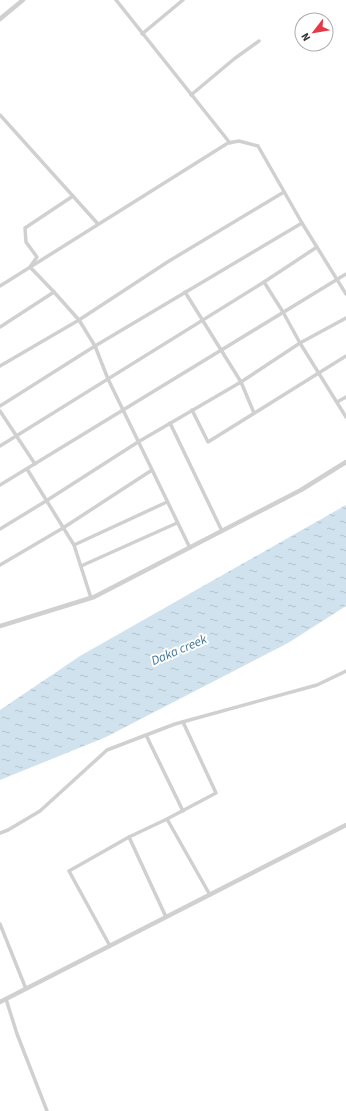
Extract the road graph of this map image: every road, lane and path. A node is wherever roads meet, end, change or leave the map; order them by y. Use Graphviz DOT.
graph roads {
  1 [pos="23,0"];
  2 [pos="116,0"];
  3 [pos="184,0"];
  4 [pos="0,19"];
  5 [pos="142,34"];
  6 [pos="259,41"];
  7 [pos="191,95"];
  8 [pos="0,114"];
  9 [pos="230,143"];
  10 [pos="284,192"];
  11 [pos="73,196"];
  12 [pos="302,223"];
  13 [pos="98,224"];
  14 [pos="317,247"];
  15 [pos="30,267"];
  16 [pos="346,274"];
  17 [pos="337,279"];
  18 [pos="264,282"];
  19 [pos="0,286"];
  20 [pos="54,292"];
  21 [pos="186,292"];
  22 [pos="346,294"];
  23 [pos="283,312"];
  24 [pos="346,318"];
  25 [pos="79,320"];
  26 [pos="202,320"];
  27 [pos="0,327"];
  28 [pos="300,343"];
  29 [pos="96,346"];
  30 [pos="220,350"];
  31 [pos="346,356"];
  32 [pos="0,366"];
  33 [pos="319,373"];
  34 [pos="108,378"];
  35 [pos="241,382"];
  36 [pos="346,397"];
  37 [pos="337,402"];
  38 [pos="0,406"];
  39 [pos="123,410"];
  40 [pos="192,410"];
  41 [pos="0,411"];
  42 [pos="254,413"];
  43 [pos="346,418"];
  44 [pos="170,423"];
  45 [pos="17,437"];
  46 [pos="138,442"];
  47 [pos="0,446"];
  48 [pos="346,462"];
  49 [pos="35,464"];
  50 [pos="27,469"];
  51 [pos="152,470"];
  52 [pos="0,485"];
  53 [pos="46,502"];
  54 [pos="167,502"];
  55 [pos="178,523"];
  56 [pos="63,528"];
  57 [pos="0,529"];
  58 [pos="222,531"];
  59 [pos="74,545"];
  60 [pos="190,548"];
  61 [pos="0,566"];
  62 [pos="81,566"];
  63 [pos="91,598"];
  64 [pos="0,626"];
  65 [pos="346,671"];
  66 [pos="183,722"];
  67 [pos="146,735"];
  68 [pos="183,811"];
  69 [pos="167,819"];
  70 [pos="346,825"];
  71 [pos="0,833"];
  72 [pos="129,837"];
  73 [pos="210,895"];
  74 [pos="166,917"];
  75 [pos="0,924"];
  76 [pos="110,946"];
  77 [pos="26,989"];
  78 [pos="6,999"];
  79 [pos="0,1002"];
  80 [pos="47,1111"];
  1 -- 4 [label="street"];
  2 -- 5 [label="street"];
  3 -- 5 [label="street"];
  5 -- 7 [label="street"];
  6 -- 7 [label="street"];
  7 -- 9 [label="street"];
  8 -- 11 [label="street"];
  9 -- 10 [label="street"];
  9 -- 13 [label="street"];
  10 -- 12 [label="street"];
  10 -- 25 [label="street"];
  11 -- 13 [label="street"];
  11 -- 15 [label="street"];
  12 -- 14 [label="street"];
  12 -- 21 [label="street"];
  13 -- 15 [label="street"];
  14 -- 17 [label="street"];
  14 -- 18 [label="street"];
  15 -- 19 [label="street"];
  15 -- 20 [label="street"];
  16 -- 17 [label="street"];
  17 -- 22 [label="street"];
  17 -- 23 [label="street"];
  18 -- 23 [label="street"];
  18 -- 26 [label="street"];
  20 -- 25 [label="street"];
  20 -- 27 [label="street"];
  21 -- 26 [label="street"];
  21 -- 29 [label="street"];
  23 -- 28 [label="street"];
  23 -- 30 [label="street"];
  24 -- 28 [label="street"];
  25 -- 29 [label="street"];
  25 -- 32 [label="street"];
  26 -- 30 [label="street"];
  26 -- 34 [label="street"];
  28 -- 33 [label="street"];
  28 -- 35 [label="street"];
  29 -- 34 [label="street"];
  29 -- 38 [label="street"];
  30 -- 35 [label="street"];
  30 -- 39 [label="street"];
  31 -- 33 [label="street"];
  33 -- 37 [label="street"];
  33 -- 42 [label="street"];
  34 -- 39 [label="street"];
  34 -- 45 [label="street"];
  35 -- 40 [label="street"];
  35 -- 42 [label="street"];
  36 -- 37 [label="street"];
  37 -- 43 [label="street"];
  39 -- 46 [label="street"];
  39 -- 49 [label="street"];
  40 -- 42 [label="street"];
  40 -- 44 [label="street"];
  41 -- 45 [label="street"];
  44 -- 46 [label="street"];
  44 -- 58 [label="street"];
  45 -- 47 [label="street"];
  45 -- 49 [label="street"];
  46 -- 51 [label="street"];
  46 -- 53 [label="street"];
  48 -- 58 [label="street"];
  49 -- 50 [label="street"];
  50 -- 52 [label="street"];
  50 -- 53 [label="street"];
  51 -- 54 [label="street"];
  51 -- 56 [label="street"];
  53 -- 56 [label="street"];
  53 -- 57 [label="street"];
  54 -- 55 [label="street"];
  54 -- 59 [label="street"];
  55 -- 60 [label="street"];
  55 -- 62 [label="street"];
  56 -- 59 [label="street"];
  56 -- 61 [label="street"];
  58 -- 60 [label="street"];
  59 -- 62 [label="street"];
  60 -- 63 [label="street"];
  62 -- 63 [label="street"];
  63 -- 64 [label="street"];
  65 -- 66 [label="street"];
  66 -- 67 [label="street"];
  66 -- 68 [label="street"];
  67 -- 68 [label="street"];
  67 -- 71 [label="street"];
  68 -- 69 [label="street"];
  69 -- 72 [label="street"];
  69 -- 73 [label="street"];
  70 -- 73 [label="street"];
  72 -- 74 [label="street"];
  72 -- 76 [label="street"];
  73 -- 74 [label="street"];
  74 -- 76 [label="street"];
  75 -- 77 [label="street"];
  76 -- 77 [label="street"];
  77 -- 78 [label="street"];
  78 -- 79 [label="street"];
  78 -- 80 [label="street"];
}
